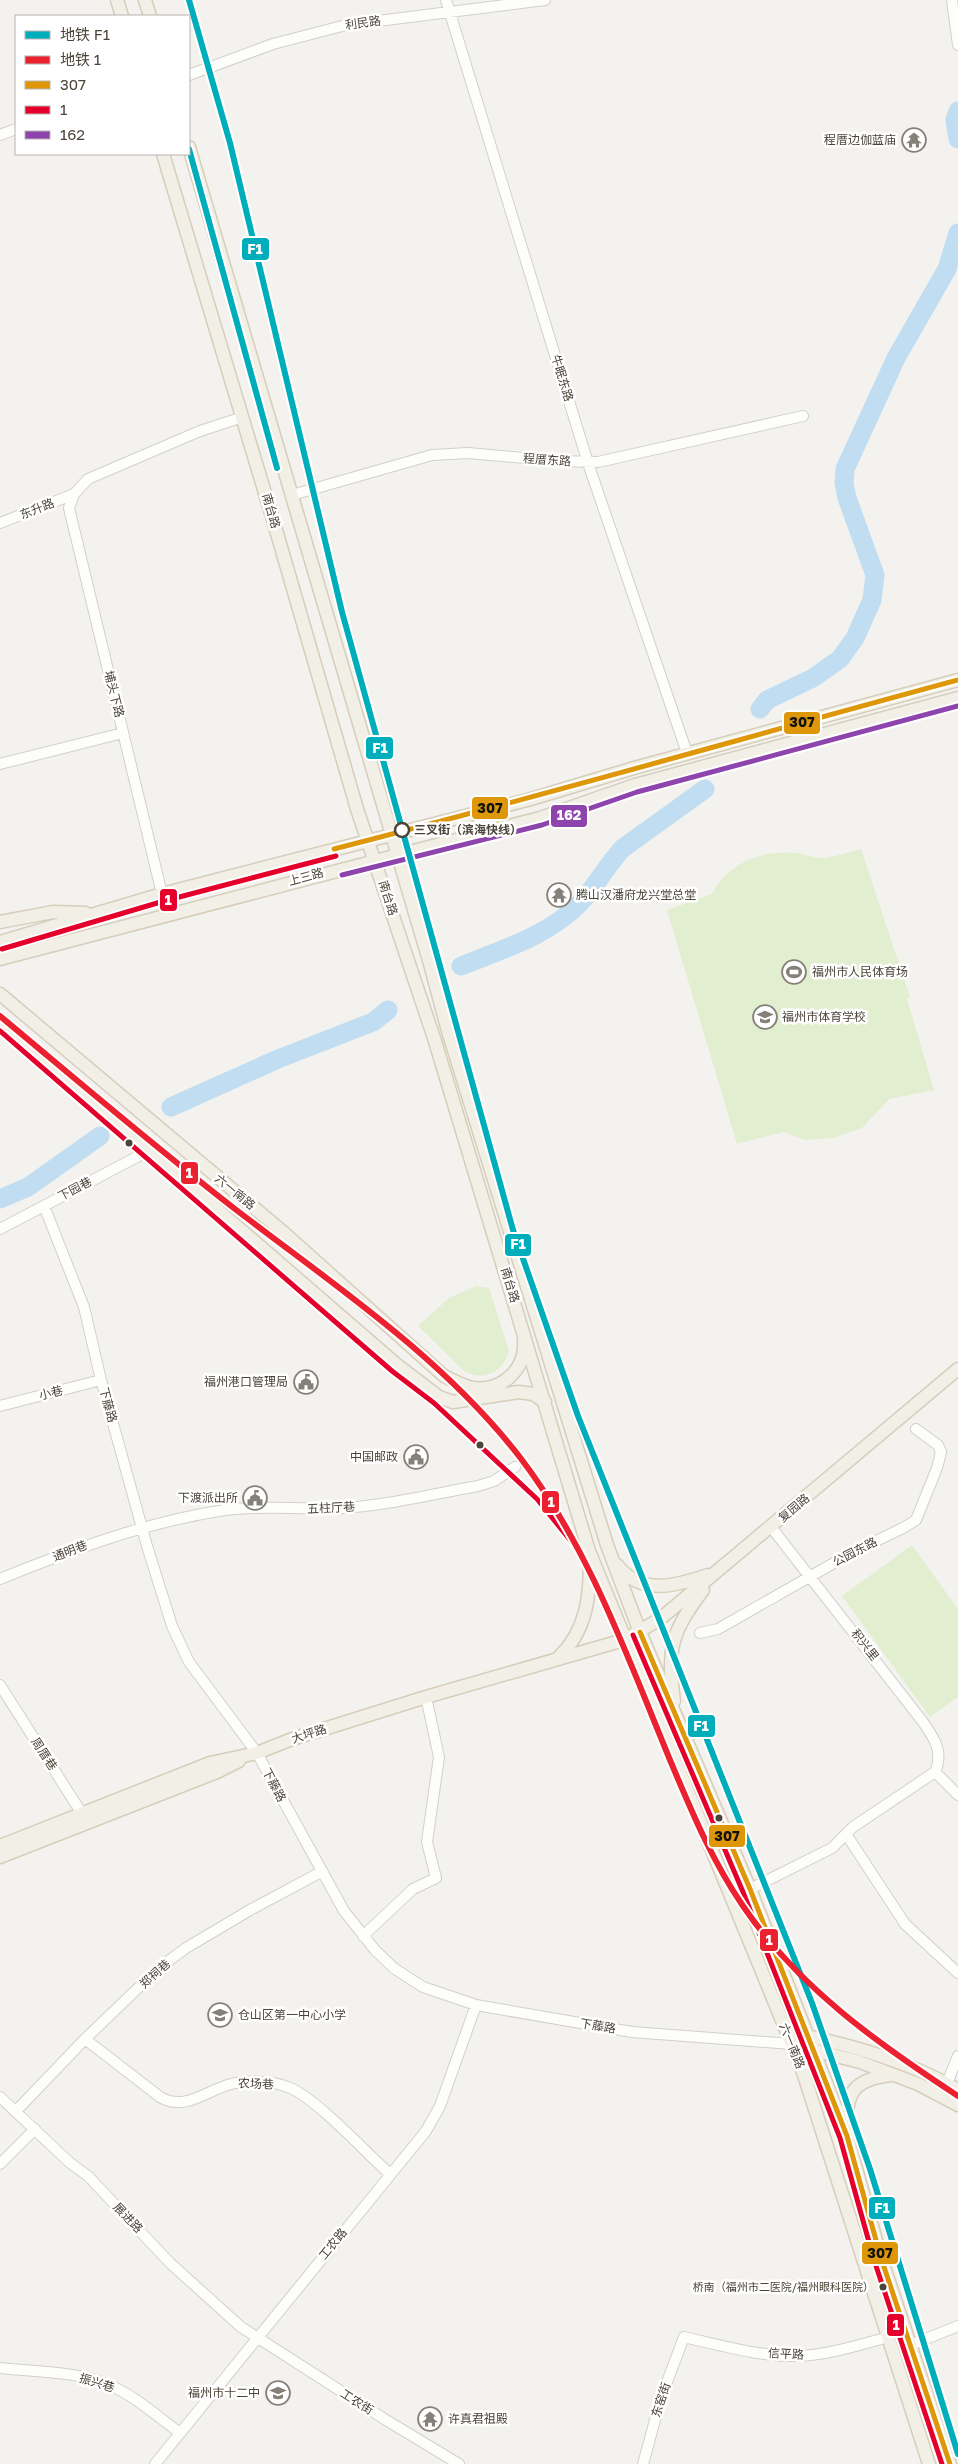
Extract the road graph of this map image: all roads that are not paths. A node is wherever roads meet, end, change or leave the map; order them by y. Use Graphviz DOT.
graph roads {
  1 [pos="117,0"];
  2 [pos="145,0"];
  3 [pos="446,0"];
  4 [pos="545,0"];
  5 [pos="952,0"];
  6 [pos="450,12"];
  7 [pos="122,15"];
  8 [pos="150,15"];
  9 [pos="958,45"];
  10 [pos="190,75"];
  11 [pos="15,129"];
  12 [pos="0,135"];
  13 [pos="190,150"];
  14 [pos="163,155"];
  15 [pos="803,416"];
  16 [pos="243,417"];
  17 [pos="588,462"];
  18 [pos="74,494"];
  19 [pos="292,495"];
  20 [pos="0,523"];
  21 [pos="958,680"];
  22 [pos="958,698"];
  23 [pos="123,733"];
  24 [pos="687,753"];
  25 [pos="0,764"];
  26 [pos="392,834"];
  27 [pos="368,840"];
  28 [pos="398,854"];
  29 [pos="375,860"];
  30 [pos="162,894"];
  31 [pos="101,913"];
  32 [pos="0,922"];
  33 [pos="0,942"];
  34 [pos="0,959"];
  35 [pos="0,994"];
  36 [pos="0,1021"];
  37 [pos="150,1150"];
  38 [pos="44,1206"];
  39 [pos="0,1228"];
  40 [pos="523,1326"];
  41 [pos="958,1369"];
  42 [pos="101,1380"];
  43 [pos="545,1402"];
  44 [pos="0,1406"];
  45 [pos="916,1429"];
  46 [pos="515,1467"];
  47 [pos="771,1527"];
  48 [pos="142,1528"];
  49 [pos="590,1551"];
  50 [pos="613,1560"];
  51 [pos="715,1573"];
  52 [pos="811,1576"];
  53 [pos="0,1579"];
  54 [pos="640,1632"];
  55 [pos="700,1633"];
  56 [pos="624,1640"];
  57 [pos="558,1658"];
  58 [pos="0,1685"];
  59 [pos="426,1697"];
  60 [pos="676,1716"];
  61 [pos="257,1752"];
  62 [pos="935,1772"];
  63 [pos="958,1795"];
  64 [pos="85,1818"];
  65 [pos="846,1834"];
  66 [pos="0,1846"];
  67 [pos="0,1857"];
  68 [pos="321,1872"];
  69 [pos="750,1889"];
  70 [pos="363,1936"];
  71 [pos="958,1973"];
  72 [pos="476,2005"];
  73 [pos="786,2031"];
  74 [pos="808,2036"];
  75 [pos="85,2039"];
  76 [pos="792,2044"];
  77 [pos="814,2051"];
  78 [pos="958,2056"];
  79 [pos="892,2074"];
  80 [pos="953,2087"];
  81 [pos="0,2097"];
  82 [pos="958,2104"];
  83 [pos="16,2111"];
  84 [pos="35,2128"];
  85 [pos="847,2136"];
  86 [pos="0,2164"];
  87 [pos="390,2174"];
  88 [pos="958,2326"];
  89 [pos="684,2337"];
  90 [pos="888,2337"];
  91 [pos="257,2338"];
  92 [pos="911,2345"];
  93 [pos="0,2368"];
  94 [pos="180,2433"];
  95 [pos="155,2464"];
  96 [pos="459,2464"];
  97 [pos="642,2464"];
  98 [pos="929,2464"];
  99 [pos="950,2464"];
  1 -- 7 [label="main road"];
  2 -- 8 [label="main road"];
  3 -- 6 [label="street, 牛眠东路"];
  4 -- 6 [label="street, 利民路"];
  5 -- 9 [label="street"];
  6 -- 10 [label="street, 利民路"];
  6 -- 17 [label="street, 牛眠东路"];
  11 -- 12 [label="street"];
  13 -- 19 [label="main road, 南台路"];
  14 -- 16 [label="main road, 南台路"];
  15 -- 17 [label="street, 程厝东路"];
  16 -- 18 [label="street"];
  16 -- 27 [label="main road, 南台路"];
  17 -- 19 [label="street, 程厝东路"];
  17 -- 24 [label="street, 牛眠东路"];
  18 -- 20 [label="street, 东升路"];
  18 -- 23 [label="street, 埔头下路"];
  19 -- 26 [label="main road, 南台路"];
  21 -- 24 [label="main road, 上三路"];
  22 -- 28 [label="main road, 上三路"];
  23 -- 25 [label="street"];
  23 -- 30 [label="street, 埔头下路"];
  24 -- 26 [label="main road, 上三路"];
  26 -- 27 [label="main road, 上三路"];
  26 -- 28 [label="main road, 南台路"];
  27 -- 29 [label="main road, 南台路"];
  27 -- 30 [label="main road, 上三路"];
  28 -- 29 [label="main road, 上三路"];
  28 -- 50 [label="main road, 南台路"];
  29 -- 34 [label="main road, 上三路"];
  29 -- 40 [label="main road, 南台路"];
  30 -- 31 [label="main road, 上三路"];
  31 -- 32 [label="main road"];
  31 -- 33 [label="main road, 上三路"];
  35 -- 40 [label="main road, 六一南路"];
  36 -- 37 [label="main road, 六一南路"];
  37 -- 38 [label="street, 下园巷"];
  37 -- 43 [label="main road, 六一南路"];
  38 -- 39 [label="street, 下园巷"];
  38 -- 42 [label="street, 下藤路"];
  40 -- 43 [label="main road, 南台路"];
  41 -- 47 [label="main road, 复园路"];
  42 -- 44 [label="street, 小巷"];
  42 -- 48 [label="street, 下藤路"];
  43 -- 49 [label="main road, 南台路"];
  45 -- 52 [label="street, 公园东路"];
  46 -- 48 [label="street, 五柱厅巷"];
  47 -- 51 [label="main road, 复园路"];
  47 -- 52 [label="street, 积兴里"];
  48 -- 53 [label="street, 通明巷"];
  48 -- 61 [label="street, 下藤路"];
  49 -- 56 [label="main road, 南台路"];
  49 -- 57 [label="main road"];
  50 -- 51 [label="main road"];
  50 -- 54 [label="main road, 南台路"];
  51 -- 54 [label="main road, 复园路"];
  51 -- 60 [label="main road"];
  52 -- 55 [label="street, 公园东路"];
  52 -- 62 [label="street, 积兴里"];
  54 -- 56 [label="main road, 复园路"];
  54 -- 60 [label="main road, 六一南路"];
  56 -- 57 [label="main road, 大坪路"];
  56 -- 73 [label="main road, 六一南路"];
  57 -- 59 [label="main road, 大坪路"];
  58 -- 64 [label="street, 周厝巷"];
  59 -- 61 [label="main road, 大坪路"];
  59 -- 70 [label="street"];
  60 -- 69 [label="main road, 六一南路"];
  61 -- 64 [label="main road, 大坪路"];
  61 -- 68 [label="street, 下藤路"];
  62 -- 63 [label="street"];
  62 -- 65 [label="street"];
  64 -- 66 [label="main road"];
  64 -- 67 [label="main road"];
  65 -- 69 [label="street"];
  65 -- 71 [label="street"];
  68 -- 70 [label="street, 下藤路"];
  68 -- 75 [label="street, 郑祠巷"];
  69 -- 74 [label="main road, 六一南路"];
  70 -- 72 [label="street, 下藤路"];
  72 -- 76 [label="street, 下藤路"];
  72 -- 87 [label="street, 工农路"];
  73 -- 74 [label="main road"];
  73 -- 76 [label="main road, 六一南路"];
  74 -- 77 [label="main road, 六一南路"];
  74 -- 80 [label="main road"];
  75 -- 83 [label="street, 郑祠巷"];
  75 -- 87 [label="street, 农场巷"];
  76 -- 77 [label="main road"];
  76 -- 90 [label="main road, 六一南路"];
  77 -- 79 [label="main road"];
  77 -- 85 [label="main road, 六一南路"];
  78 -- 80 [label="street"];
  79 -- 82 [label="main road"];
  79 -- 85 [label="main road"];
  81 -- 83 [label="street, 展进路"];
  83 -- 84 [label="street, 展进路"];
  84 -- 86 [label="street"];
  84 -- 91 [label="street, 展进路"];
  85 -- 92 [label="main road, 六一南路"];
  87 -- 91 [label="street, 工农路"];
  88 -- 92 [label="street"];
  89 -- 90 [label="street, 信平路"];
  89 -- 97 [label="street, 东窑街"];
  90 -- 98 [label="main road, 六一南路"];
  91 -- 94 [label="street, 工农路"];
  91 -- 96 [label="street, 工农街"];
  92 -- 99 [label="main road, 六一南路"];
  93 -- 94 [label="street, 振兴巷"];
  94 -- 95 [label="street, 工农路"];
}
